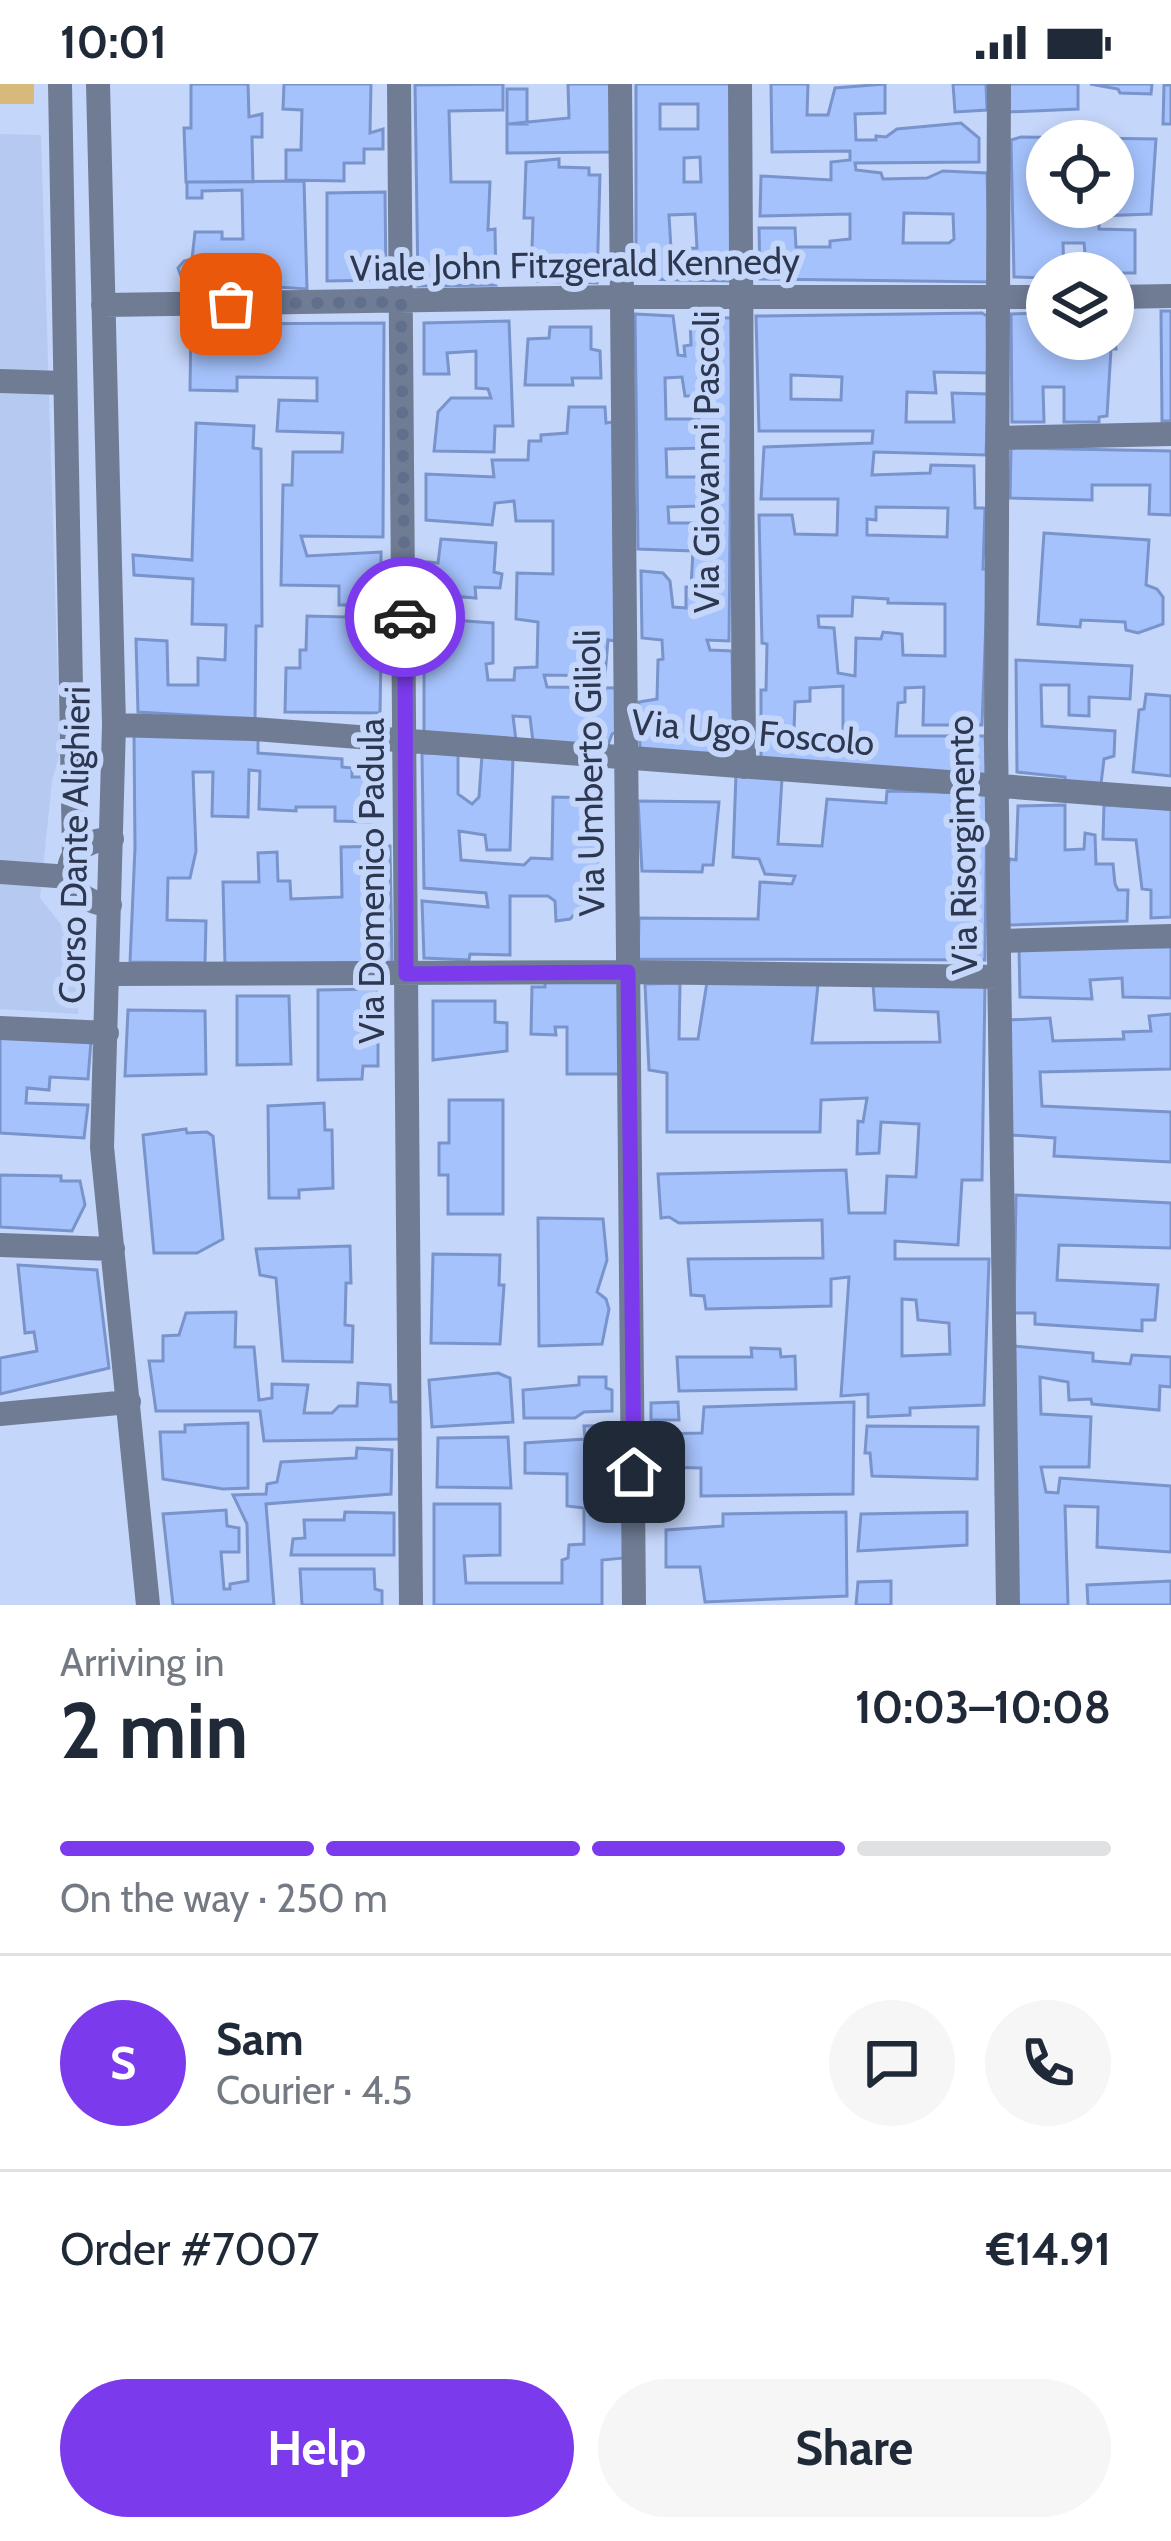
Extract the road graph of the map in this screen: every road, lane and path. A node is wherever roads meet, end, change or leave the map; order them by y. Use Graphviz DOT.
graph roads {
  1 [pos="60,84"];
  2 [pos="98,84"];
  3 [pos="399,84"];
  4 [pos="620,84"];
  5 [pos="740,84"];
  6 [pos="999,84"];
  7 [pos="1171,296"];
  8 [pos="620,297"];
  9 [pos="742,297"];
  10 [pos="999,297"];
  11 [pos="1026,297"];
  12 [pos="1134,297"];
  13 [pos="401,302"];
  14 [pos="104,305"];
  15 [pos="62,312"];
  16 [pos="0,380"];
  17 [pos="63,383"];
  18 [pos="1171,434"];
  19 [pos="998,438"];
  20 [pos="114,725"];
  21 [pos="407,744"];
  22 [pos="624,757"];
  23 [pos="744,767"];
  24 [pos="997,789"];
  25 [pos="1171,800"];
  26 [pos="112,830"];
  27 [pos="72,866"];
  28 [pos="0,872"];
  29 [pos="110,905"];
  30 [pos="1171,936"];
  31 [pos="999,941"];
  32 [pos="628,972"];
  33 [pos="110,974"];
  34 [pos="406,974"];
  35 [pos="999,977"];
  36 [pos="0,1028"];
  37 [pos="107,1033"];
  38 [pos="0,1245"];
  39 [pos="113,1249"];
  40 [pos="129,1402"];
  41 [pos="0,1414"];
  42 [pos="148,1605"];
  43 [pos="411,1605"];
  44 [pos="634,1605"];
  45 [pos="1008,1605"];
  1 -- 15 [label="street"];
  2 -- 14 [label="street, Corso Dante Alighieri"];
  3 -- 13 [label="street, Via Domenico Padula"];
  4 -- 8 [label="street, Via Umberto Gilioli"];
  5 -- 9 [label="street, Via Giovanni Pascoli"];
  6 -- 10 [label="street, Via Risorgimento"];
  7 -- 12 [label="street"];
  8 -- 9 [label="street, Viale John Fitzgerald Kennedy"];
  8 -- 13 [label="street, Viale John Fitzgerald Kennedy"];
  8 -- 22 [label="street, Via Umberto Gilioli"];
  9 -- 10 [label="street, Viale John Fitzgerald Kennedy"];
  9 -- 23 [label="street, Via Giovanni Pascoli"];
  10 -- 11 [label="street, Viale John Fitzgerald Kennedy"];
  10 -- 19 [label="street, Via Risorgimento"];
  13 -- 14 [label="street, Viale John Fitzgerald Kennedy"];
  13 -- 21 [label="street, Via Domenico Padula"];
  14 -- 15 [label="street, Viale John Fitzgerald Kennedy"];
  14 -- 20 [label="street, Corso Dante Alighieri"];
  15 -- 17 [label="street"];
  16 -- 17 [label="street"];
  17 -- 27 [label="street"];
  18 -- 19 [label="street"];
  19 -- 24 [label="street, Via Risorgimento"];
  20 -- 21 [label="street, Via Ugo Foscolo"];
  20 -- 26 [label="street, Corso Dante Alighieri"];
  21 -- 22 [label="street, Via Ugo Foscolo"];
  21 -- 34 [label="street, Via Domenico Padula"];
  22 -- 23 [label="street, Via Ugo Foscolo"];
  22 -- 32 [label="street, Via Umberto Gilioli"];
  23 -- 24 [label="street, Via Ugo Foscolo"];
  24 -- 25 [label="street, Via Ugo Foscolo"];
  24 -- 31 [label="street, Via Risorgimento"];
  26 -- 27 [label="street"];
  26 -- 29 [label="street, Corso Dante Alighieri"];
  27 -- 28 [label="street"];
  27 -- 29 [label="street"];
  29 -- 33 [label="street, Corso Dante Alighieri"];
  30 -- 31 [label="street"];
  31 -- 35 [label="street, Via Risorgimento"];
  32 -- 34 [label="street"];
  32 -- 35 [label="street"];
  32 -- 44 [label="street, Via Umberto Gilioli"];
  33 -- 34 [label="street"];
  33 -- 37 [label="street, Corso Dante Alighieri"];
  34 -- 43 [label="street, Via Domenico Padula"];
  35 -- 45 [label="street, Via Risorgimento"];
  36 -- 37 [label="street"];
  37 -- 39 [label="street, Corso Dante Alighieri"];
  38 -- 39 [label="street"];
  39 -- 40 [label="street, Corso Dante Alighieri"];
  40 -- 41 [label="street"];
  40 -- 42 [label="street, Corso Dante Alighieri"];
}
